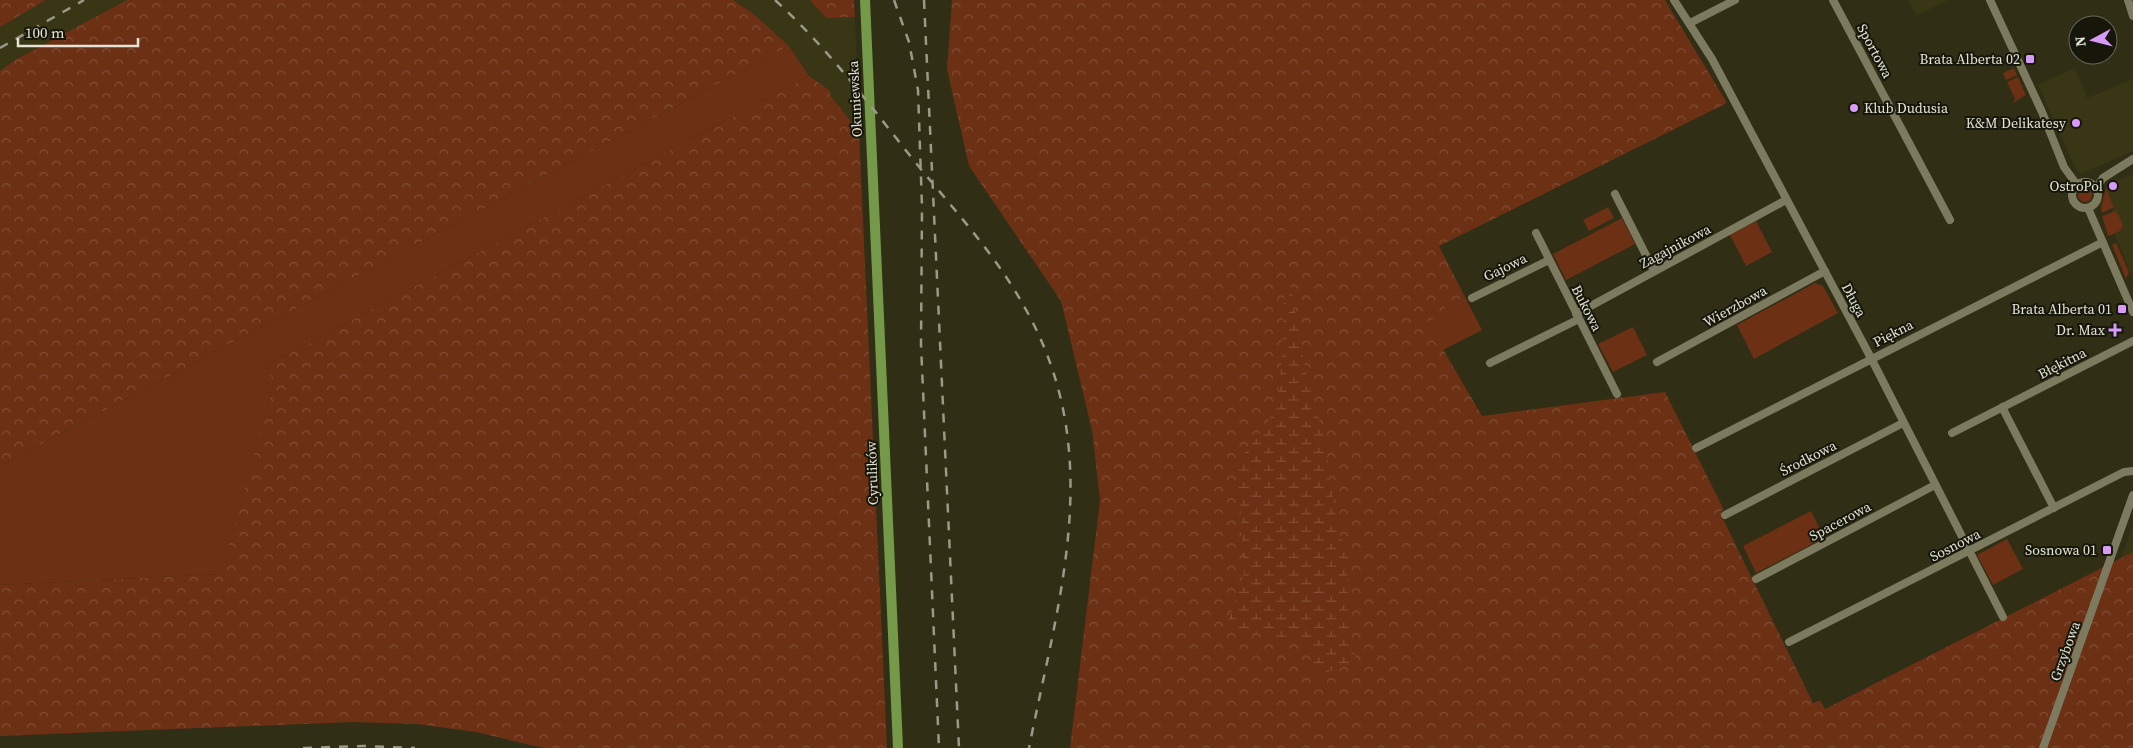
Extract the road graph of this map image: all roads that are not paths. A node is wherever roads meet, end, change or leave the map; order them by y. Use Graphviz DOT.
graph roads {
  1 [pos="865,0"];
  2 [pos="1674,0"];
  3 [pos="1734,0"];
  4 [pos="1833,0"];
  5 [pos="1990,0"];
  6 [pos="2128,0"];
  7 [pos="2133,16"];
  8 [pos="1690,23"];
  9 [pos="2133,159"];
  10 [pos="2077,185"];
  11 [pos="2096,188"];
  12 [pos="1615,194"];
  13 [pos="874,196"];
  14 [pos="1786,200"];
  15 [pos="2088,208"];
  16 [pos="1950,220"];
  17 [pos="1536,232"];
  18 [pos="2103,242"];
  19 [pos="1549,260"];
  20 [pos="1654,271"];
  21 [pos="1825,271"];
  22 [pos="1472,298"];
  23 [pos="2133,312"];
  24 [pos="1577,316"];
  25 [pos="2133,341"];
  26 [pos="1872,358"];
  27 [pos="1657,362"];
  28 [pos="1490,363"];
  29 [pos="1617,394"];
  30 [pos="2002,407"];
  31 [pos="1903,423"];
  32 [pos="1952,433"];
  33 [pos="1696,448"];
  34 [pos="2133,471"];
  35 [pos="1935,485"];
  36 [pos="2133,495"];
  37 [pos="2054,508"];
  38 [pos="1724,515"];
  39 [pos="1970,552"];
  40 [pos="1756,579"];
  41 [pos="2003,617"];
  42 [pos="1789,642"];
  43 [pos="898,748"];
  44 [pos="2043,748"];
  1 -- 13 [label="main road, Okuniewska"];
  2 -- 8 [label="street, Długa"];
  3 -- 8 [label="street"];
  4 -- 16 [label="street, Sportowa"];
  5 -- 10 [label="street"];
  6 -- 7 [label="street"];
  8 -- 14 [label="street, Długa"];
  9 -- 11 [label="street"];
  10 -- 11 [label="street"];
  10 -- 15 [label="street"];
  11 -- 15 [label="street"];
  12 -- 20 [label="street"];
  13 -- 43 [label="main road, Cyrulików"];
  14 -- 20 [label="street, Zagajnikowa"];
  14 -- 21 [label="street, Długa"];
  15 -- 18 [label="street"];
  17 -- 19 [label="street, Bukowa"];
  18 -- 23 [label="street"];
  18 -- 26 [label="street, Piękna"];
  19 -- 22 [label="street, Gajowa"];
  19 -- 24 [label="street, Bukowa"];
  20 -- 24 [label="street, Zagajnikowa"];
  21 -- 26 [label="street, Długa"];
  21 -- 27 [label="street, Wierzbowa"];
  24 -- 28 [label="street, Zagajnikowa"];
  24 -- 29 [label="street, Bukowa"];
  25 -- 30 [label="street, Błękitna"];
  26 -- 31 [label="street, Długa"];
  26 -- 33 [label="street, Piękna"];
  30 -- 32 [label="street, Błękitna"];
  30 -- 37 [label="street"];
  31 -- 35 [label="street, Długa"];
  31 -- 38 [label="street, Środkowa"];
  34 -- 37 [label="street, Sosnowa"];
  35 -- 39 [label="street, Długa"];
  35 -- 40 [label="street, Spacerowa"];
  36 -- 44 [label="street, Grzybowa"];
  37 -- 39 [label="street, Sosnowa"];
  39 -- 41 [label="street, Długa"];
  39 -- 42 [label="street, Sosnowa"];
}
